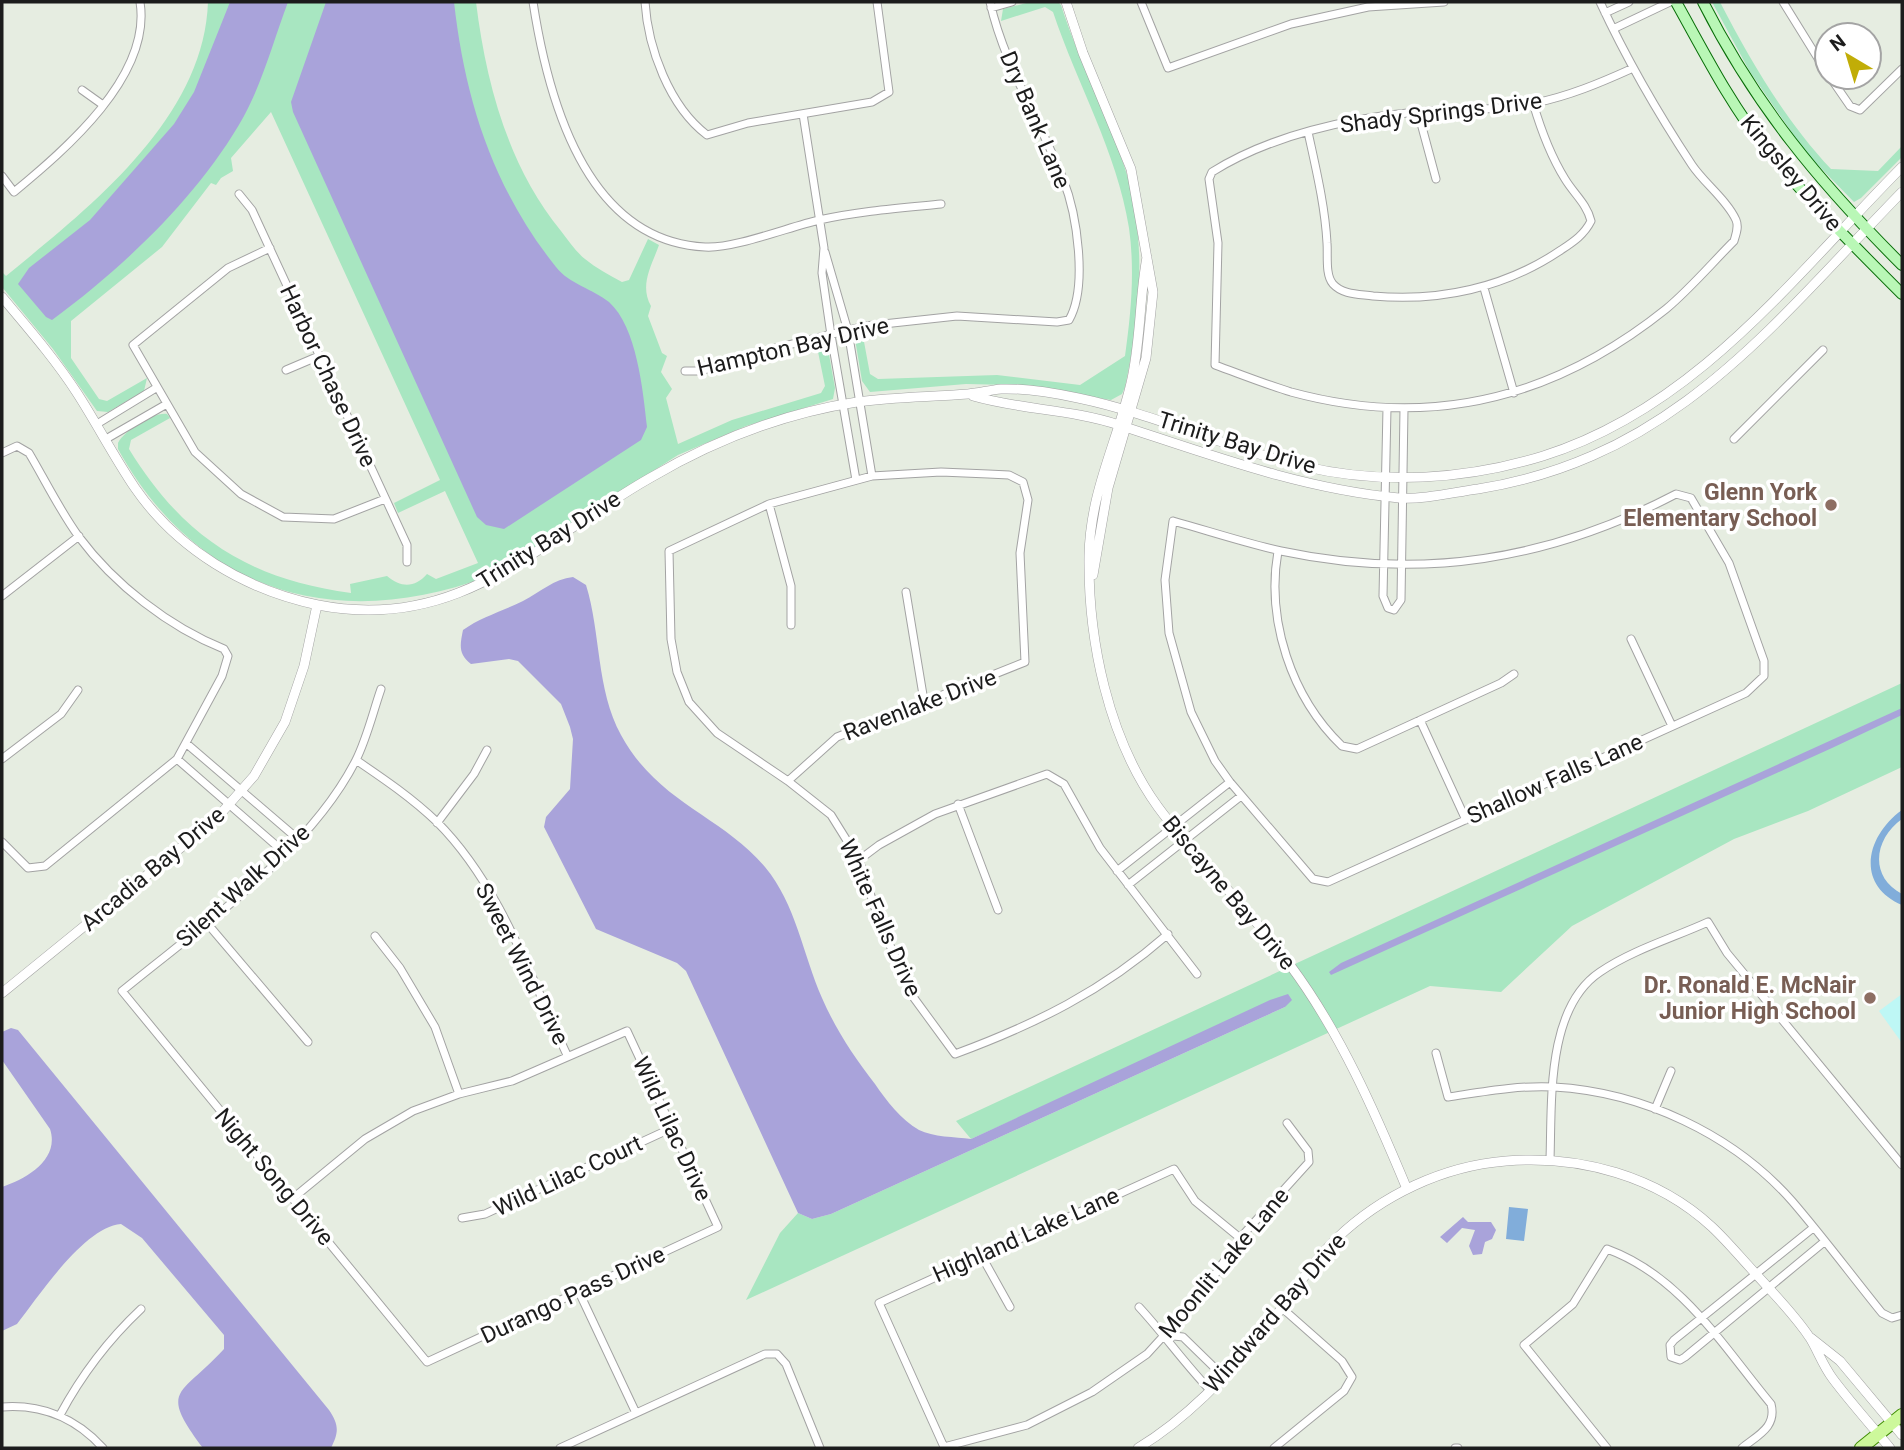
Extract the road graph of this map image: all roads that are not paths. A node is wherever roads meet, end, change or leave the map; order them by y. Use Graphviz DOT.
graph roads {
  1 [pos="140,2"];
  2 [pos="533,2"];
  3 [pos="645,2"];
  4 [pos="877,2"];
  5 [pos="1012,2"];
  6 [pos="1066,2"];
  7 [pos="1140,2"];
  8 [pos="1444,2"];
  9 [pos="1600,2"];
  10 [pos="1629,2"];
  11 [pos="1670,2"];
  12 [pos="1676,2"];
  13 [pos="1703,2"];
  14 [pos="1783,2"];
  15 [pos="1368,4"];
  16 [pos="991,5"];
  17 [pos="1605,13"];
  18 [pos="1613,29"];
  19 [pos="1813,51"];
  20 [pos="1631,69"];
  21 [pos="1902,69"];
  22 [pos="1883,88"];
  23 [pos="82,90"];
  24 [pos="1839,91"];
  25 [pos="1879,91"];
  26 [pos="1534,103"];
  27 [pos="103,104"];
  28 [pos="1418,112"];
  29 [pos="803,114"];
  30 [pos="1308,132"];
  31 [pos="1902,167"];
  32 [pos="2,176"];
  33 [pos="1436,179"];
  34 [pos="1902,192"];
  35 [pos="239,194"];
  36 [pos="941,204"];
  37 [pos="1854,216"];
  38 [pos="819,220"];
  39 [pos="1866,229"];
  40 [pos="1839,231"];
  41 [pos="1851,243"];
  42 [pos="270,248"];
  43 [pos="824,248"];
  44 [pos="1902,265"];
  45 [pos="1484,288"];
  46 [pos="1902,294"];
  47 [pos="2,297"];
  48 [pos="1069,320"];
  49 [pos="848,331"];
  50 [pos="831,335"];
  51 [pos="1823,350"];
  52 [pos="319,356"];
  53 [pos="286,370"];
  54 [pos="685,371"];
  55 [pos="156,388"];
  56 [pos="1514,393"];
  57 [pos="968,394"];
  58 [pos="860,402"];
  59 [pos="165,405"];
  60 [pos="844,405"];
  61 [pos="1387,408"];
  62 [pos="1404,409"];
  63 [pos="1127,410"];
  64 [pos="97,424"];
  65 [pos="1122,426"];
  66 [pos="106,439"];
  67 [pos="1734,439"];
  68 [pos="2,453"];
  69 [pos="872,476"];
  70 [pos="1387,477"];
  71 [pos="856,480"];
  72 [pos="1403,480"];
  73 [pos="1386,496"];
  74 [pos="1402,498"];
  75 [pos="385,499"];
  76 [pos="769,504"];
  77 [pos="79,536"];
  78 [pos="1278,551"];
  79 [pos="407,562"];
  80 [pos="1384,564"];
  81 [pos="1401,566"];
  82 [pos="906,592"];
  83 [pos="2,596"];
  84 [pos="317,605"];
  85 [pos="791,625"];
  86 [pos="1631,639"];
  87 [pos="1514,674"];
  88 [pos="381,689"];
  89 [pos="78,690"];
  90 [pos="924,701"];
  91 [pos="1420,720"];
  92 [pos="1672,726"];
  93 [pos="187,744"];
  94 [pos="487,750"];
  95 [pos="2,759"];
  96 [pos="177,759"];
  97 [pos="356,760"];
  98 [pos="788,780"];
  99 [pos="1230,782"];
  100 [pos="242,790"];
  101 [pos="1241,796"];
  102 [pos="229,804"];
  103 [pos="958,804"];
  104 [pos="1466,820"];
  105 [pos="437,823"];
  106 [pos="1173,827"];
  107 [pos="299,840"];
  108 [pos="1184,841"];
  109 [pos="2,842"];
  110 [pos="286,854"];
  111 [pos="859,860"];
  112 [pos="1116,871"];
  113 [pos="1128,885"];
  114 [pos="998,910"];
  115 [pos="206,922"];
  116 [pos="1168,934"];
  117 [pos="375,936"];
  118 [pos="1197,974"];
  119 [pos="122,992"];
  120 [pos="2,993"];
  121 [pos="308,1042"];
  122 [pos="1436,1053"];
  123 [pos="567,1055"];
  124 [pos="1671,1071"];
  125 [pos="1553,1087"];
  126 [pos="459,1094"];
  127 [pos="1655,1109"];
  128 [pos="1287,1123"];
  129 [pos="672,1128"];
  130 [pos="1550,1159"];
  131 [pos="1902,1165"];
  132 [pos="1407,1189"];
  133 [pos="292,1199"];
  134 [pos="462,1218"];
  135 [pos="718,1227"];
  136 [pos="1813,1228"];
  137 [pos="1240,1238"];
  138 [pos="1824,1242"];
  139 [pos="981,1255"];
  140 [pos="1756,1274"];
  141 [pos="1769,1288"];
  142 [pos="579,1292"];
  143 [pos="1010,1307"];
  144 [pos="1139,1307"];
  145 [pos="1282,1308"];
  146 [pos="141,1309"];
  147 [pos="1902,1315"];
  148 [pos="1701,1319"];
  149 [pos="1713,1334"];
  150 [pos="1165,1335"];
  151 [pos="1810,1338"];
  152 [pos="427,1362"];
  153 [pos="1224,1377"];
  154 [pos="1210,1390"];
  155 [pos="2,1408"];
  156 [pos="636,1413"];
  157 [pos="60,1415"];
  158 [pos="1897,1419"];
  159 [pos="1878,1434"];
  160 [pos="1902,1435"];
  161 [pos="944,1447"];
  162 [pos="103,1448"];
  163 [pos="560,1448"];
  164 [pos="820,1448"];
  165 [pos="1138,1448"];
  166 [pos="1274,1448"];
  167 [pos="1607,1448"];
  168 [pos="1742,1448"];
  169 [pos="1861,1448"];
  170 [pos="1890,1448"];
  1 -- 27 [label="street"];
  2 -- 38 [label="street"];
  3 -- 29 [label="street"];
  4 -- 29 [label="street"];
  5 -- 16 [label="street"];
  6 -- 63 [label="street, Biscayne Bay Drive"];
  7 -- 15 [label="street"];
  8 -- 15 [label="street"];
  9 -- 17 [label="street"];
  10 -- 17 [label="street"];
  11 -- 18 [label="street"];
  12 -- 40 [label="main road, Kingsley Drive"];
  13 -- 37 [label="main road, Kingsley Drive"];
  14 -- 19 [label="street"];
  16 -- 48 [label="street, Dry Bank Lane"];
  17 -- 18 [label="street"];
  18 -- 20 [label="street"];
  20 -- 26 [label="street, Shady Springs Drive"];
  20 -- 56 [label="street"];
  21 -- 22 [label="street"];
  23 -- 27 [label="street"];
  24 -- 25 [label="street"];
  26 -- 28 [label="street, Shady Springs Drive"];
  26 -- 45 [label="street"];
  27 -- 32 [label="street"];
  28 -- 30 [label="street, Shady Springs Drive"];
  28 -- 33 [label="street"];
  29 -- 38 [label="street"];
  30 -- 45 [label="street"];
  30 -- 61 [label="street, Shady Springs Drive"];
  31 -- 37 [label="street, Trinity Bay Drive"];
  34 -- 39 [label="street, Trinity Bay Drive"];
  35 -- 42 [label="street, Harbor Chase Drive"];
  36 -- 38 [label="street"];
  37 -- 39 [label="main road, Kingsley Drive"];
  37 -- 40 [label="street, Trinity Bay Drive"];
  38 -- 43 [label="street"];
  39 -- 41 [label="street, Trinity Bay Drive"];
  39 -- 44 [label="main road, Kingsley Drive"];
  40 -- 41 [label="main road, Kingsley Drive"];
  40 -- 72 [label="street, Trinity Bay Drive"];
  41 -- 46 [label="main road, Kingsley Drive"];
  41 -- 74 [label="street, Trinity Bay Drive"];
  42 -- 52 [label="street, Harbor Chase Drive"];
  42 -- 55 [label="street"];
  43 -- 49 [label="street"];
  43 -- 50 [label="street"];
  45 -- 56 [label="street"];
  47 -- 64 [label="street, Trinity Bay Drive"];
  48 -- 49 [label="street, Hampton Bay Drive"];
  49 -- 50 [label="street, Hampton Bay Drive"];
  49 -- 58 [label="street"];
  50 -- 54 [label="street, Hampton Bay Drive"];
  50 -- 60 [label="street"];
  51 -- 67 [label="street"];
  52 -- 53 [label="street"];
  52 -- 75 [label="street, Harbor Chase Drive"];
  55 -- 59 [label="street"];
  55 -- 64 [label="street"];
  56 -- 62 [label="street"];
  57 -- 58 [label="street, Trinity Bay Drive"];
  57 -- 63 [label="street, Trinity Bay Drive"];
  57 -- 65 [label="street, Trinity Bay Drive"];
  58 -- 60 [label="street, Trinity Bay Drive"];
  58 -- 69 [label="street"];
  59 -- 66 [label="street"];
  59 -- 75 [label="street"];
  60 -- 71 [label="street"];
  60 -- 84 [label="street, Trinity Bay Drive"];
  61 -- 62 [label="street"];
  61 -- 70 [label="street"];
  62 -- 72 [label="street"];
  63 -- 65 [label="street, Biscayne Bay Drive"];
  63 -- 70 [label="street, Trinity Bay Drive"];
  64 -- 66 [label="street, Trinity Bay Drive"];
  65 -- 73 [label="street, Trinity Bay Drive"];
  65 -- 106 [label="street, Biscayne Bay Drive"];
  66 -- 84 [label="street, Trinity Bay Drive"];
  68 -- 77 [label="street"];
  69 -- 71 [label="street"];
  69 -- 90 [label="street, Ravenlake Drive"];
  70 -- 72 [label="street, Trinity Bay Drive"];
  70 -- 73 [label="street"];
  71 -- 76 [label="street"];
  72 -- 74 [label="street"];
  73 -- 74 [label="street, Trinity Bay Drive"];
  73 -- 80 [label="street"];
  74 -- 81 [label="street"];
  75 -- 79 [label="street, Harbor Chase Drive"];
  76 -- 85 [label="street"];
  76 -- 98 [label="street, White Falls Drive"];
  77 -- 83 [label="street"];
  77 -- 93 [label="street"];
  78 -- 80 [label="street"];
  78 -- 91 [label="street"];
  78 -- 99 [label="street"];
  80 -- 81 [label="street"];
  80 -- 81 [label="street"];
  81 -- 92 [label="street, Shallow Falls Lane"];
  82 -- 90 [label="street"];
  84 -- 100 [label="street, Arcadia Bay Drive"];
  86 -- 92 [label="street"];
  87 -- 91 [label="street"];
  88 -- 97 [label="street, Silent Walk Drive"];
  89 -- 95 [label="street"];
  90 -- 98 [label="street, Ravenlake Drive"];
  91 -- 104 [label="street"];
  92 -- 104 [label="street, Shallow Falls Lane"];
  93 -- 96 [label="street"];
  93 -- 100 [label="street"];
  94 -- 105 [label="street"];
  96 -- 102 [label="street"];
  96 -- 109 [label="street"];
  97 -- 105 [label="street, Sweet Wind Drive"];
  97 -- 107 [label="street, Silent Walk Drive"];
  98 -- 111 [label="street, White Falls Drive"];
  99 -- 101 [label="street"];
  99 -- 106 [label="street"];
  100 -- 102 [label="street, Arcadia Bay Drive"];
  100 -- 107 [label="street"];
  101 -- 104 [label="street, Shallow Falls Lane"];
  101 -- 108 [label="street"];
  102 -- 110 [label="street"];
  102 -- 120 [label="street, Arcadia Bay Drive"];
  103 -- 111 [label="street"];
  103 -- 112 [label="street"];
  103 -- 114 [label="street"];
  105 -- 123 [label="street, Sweet Wind Drive"];
  106 -- 108 [label="street, Biscayne Bay Drive"];
  106 -- 112 [label="street"];
  107 -- 110 [label="street, Silent Walk Drive"];
  108 -- 113 [label="street"];
  108 -- 132 [label="street, Biscayne Bay Drive"];
  110 -- 115 [label="street, Silent Walk Drive"];
  111 -- 116 [label="street, White Falls Drive"];
  112 -- 113 [label="street"];
  113 -- 116 [label="street"];
  115 -- 119 [label="street, Silent Walk Drive"];
  115 -- 121 [label="street"];
  116 -- 118 [label="street"];
  117 -- 126 [label="street"];
  119 -- 133 [label="street, Night Song Drive"];
  122 -- 125 [label="street"];
  123 -- 126 [label="street"];
  123 -- 129 [label="street, Wild Lilac Drive"];
  124 -- 127 [label="street"];
  125 -- 127 [label="street"];
  125 -- 130 [label="street"];
  125 -- 131 [label="street"];
  126 -- 133 [label="street"];
  127 -- 136 [label="street"];
  128 -- 137 [label="street, Moonlit Lake Lane"];
  129 -- 134 [label="street, Wild Lilac Court"];
  129 -- 135 [label="street, Wild Lilac Drive"];
  130 -- 132 [label="street, Windward Bay Drive"];
  130 -- 140 [label="street, Windward Bay Drive"];
  132 -- 145 [label="street, Windward Bay Drive"];
  133 -- 152 [label="street, Night Song Drive"];
  135 -- 142 [label="street, Durango Pass Drive"];
  136 -- 138 [label="street"];
  136 -- 140 [label="street"];
  137 -- 139 [label="street, Highland Lake Lane"];
  137 -- 150 [label="street, Moonlit Lake Lane"];
  138 -- 141 [label="street"];
  138 -- 147 [label="street"];
  139 -- 143 [label="street"];
  139 -- 161 [label="street, Highland Lake Lane"];
  140 -- 141 [label="street, Windward Bay Drive"];
  140 -- 148 [label="street"];
  141 -- 149 [label="street"];
  141 -- 151 [label="street, Windward Bay Drive"];
  142 -- 152 [label="street, Durango Pass Drive"];
  142 -- 156 [label="street"];
  144 -- 150 [label="street"];
  145 -- 153 [label="street, Windward Bay Drive"];
  145 -- 166 [label="street"];
  146 -- 157 [label="street"];
  148 -- 149 [label="street"];
  148 -- 149 [label="street"];
  148 -- 167 [label="street"];
  149 -- 168 [label="street"];
  150 -- 153 [label="street"];
  150 -- 154 [label="street"];
  150 -- 161 [label="street, Moonlit Lake Lane"];
  151 -- 158 [label="street, Windward Bay Drive"];
  151 -- 159 [label="street, Windward Bay Drive"];
  153 -- 154 [label="street, Windward Bay Drive"];
  154 -- 165 [label="street, Windward Bay Drive"];
  155 -- 157 [label="street"];
  156 -- 163 [label="street"];
  156 -- 164 [label="street"];
  157 -- 162 [label="street"];
  158 -- 159 [label="main road"];
  158 -- 160 [label="street, Windward Bay Drive"];
  159 -- 169 [label="main road"];
  159 -- 170 [label="street, Windward Bay Drive"];
}
